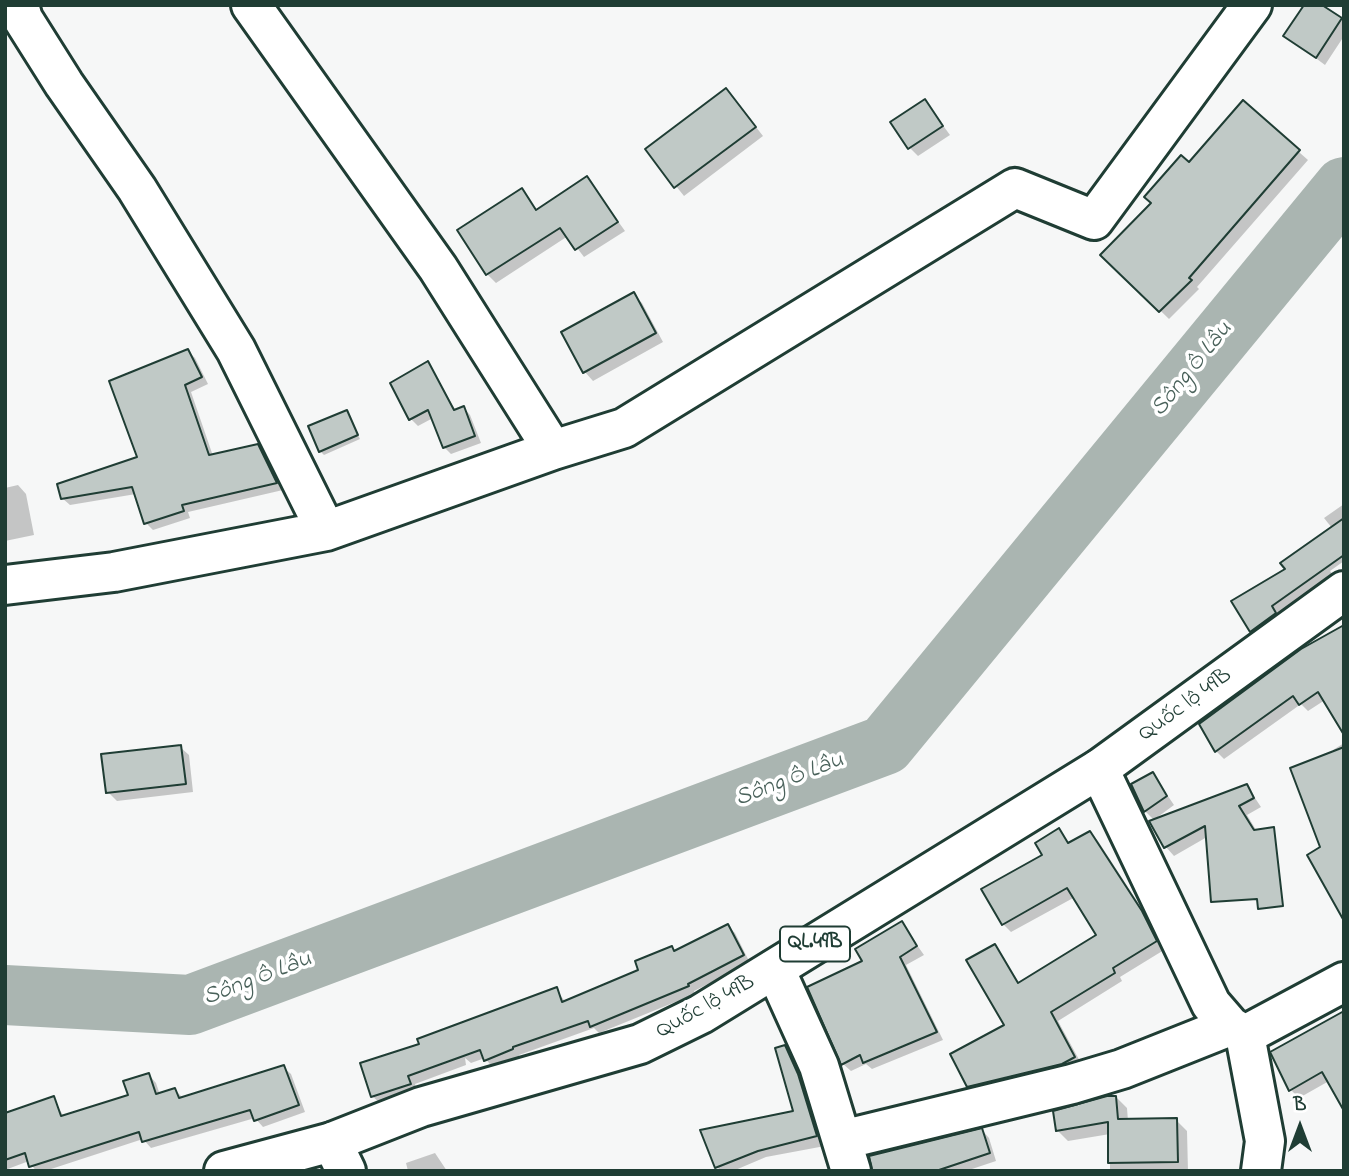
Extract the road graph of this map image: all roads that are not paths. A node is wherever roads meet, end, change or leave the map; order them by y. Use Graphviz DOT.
graph roads {
  1 [pos="19,5"];
  2 [pos="251,5"];
  3 [pos="1252,5"];
  4 [pos="553,450"];
  5 [pos="326,531"];
  6 [pos="5,585"];
  7 [pos="1344,590"];
  8 [pos="1099,769"];
  9 [pos="775,969"];
  10 [pos="1344,982"];
  11 [pos="1238,1031"];
  12 [pos="846,1155"];
  13 [pos="339,1156"];
  14 [pos="224,1171"];
  15 [pos="1261,1171"];
  1 -- 5 [label="street"];
  2 -- 4 [label="street"];
  3 -- 4 [label="street"];
  4 -- 5 [label="street"];
  5 -- 6 [label="street"];
  7 -- 8 [label="street, Quốc lộ 49B / QL.49B"];
  8 -- 9 [label="street, Quốc lộ 49B / QL.49B"];
  8 -- 11 [label="street"];
  9 -- 12 [label="street"];
  9 -- 13 [label="street, Quốc lộ 49B / QL.49B"];
  10 -- 11 [label="street"];
  11 -- 12 [label="street"];
  11 -- 15 [label="street"];
  13 -- 14 [label="street, Quốc lộ 49B / QL.49B"];
}
